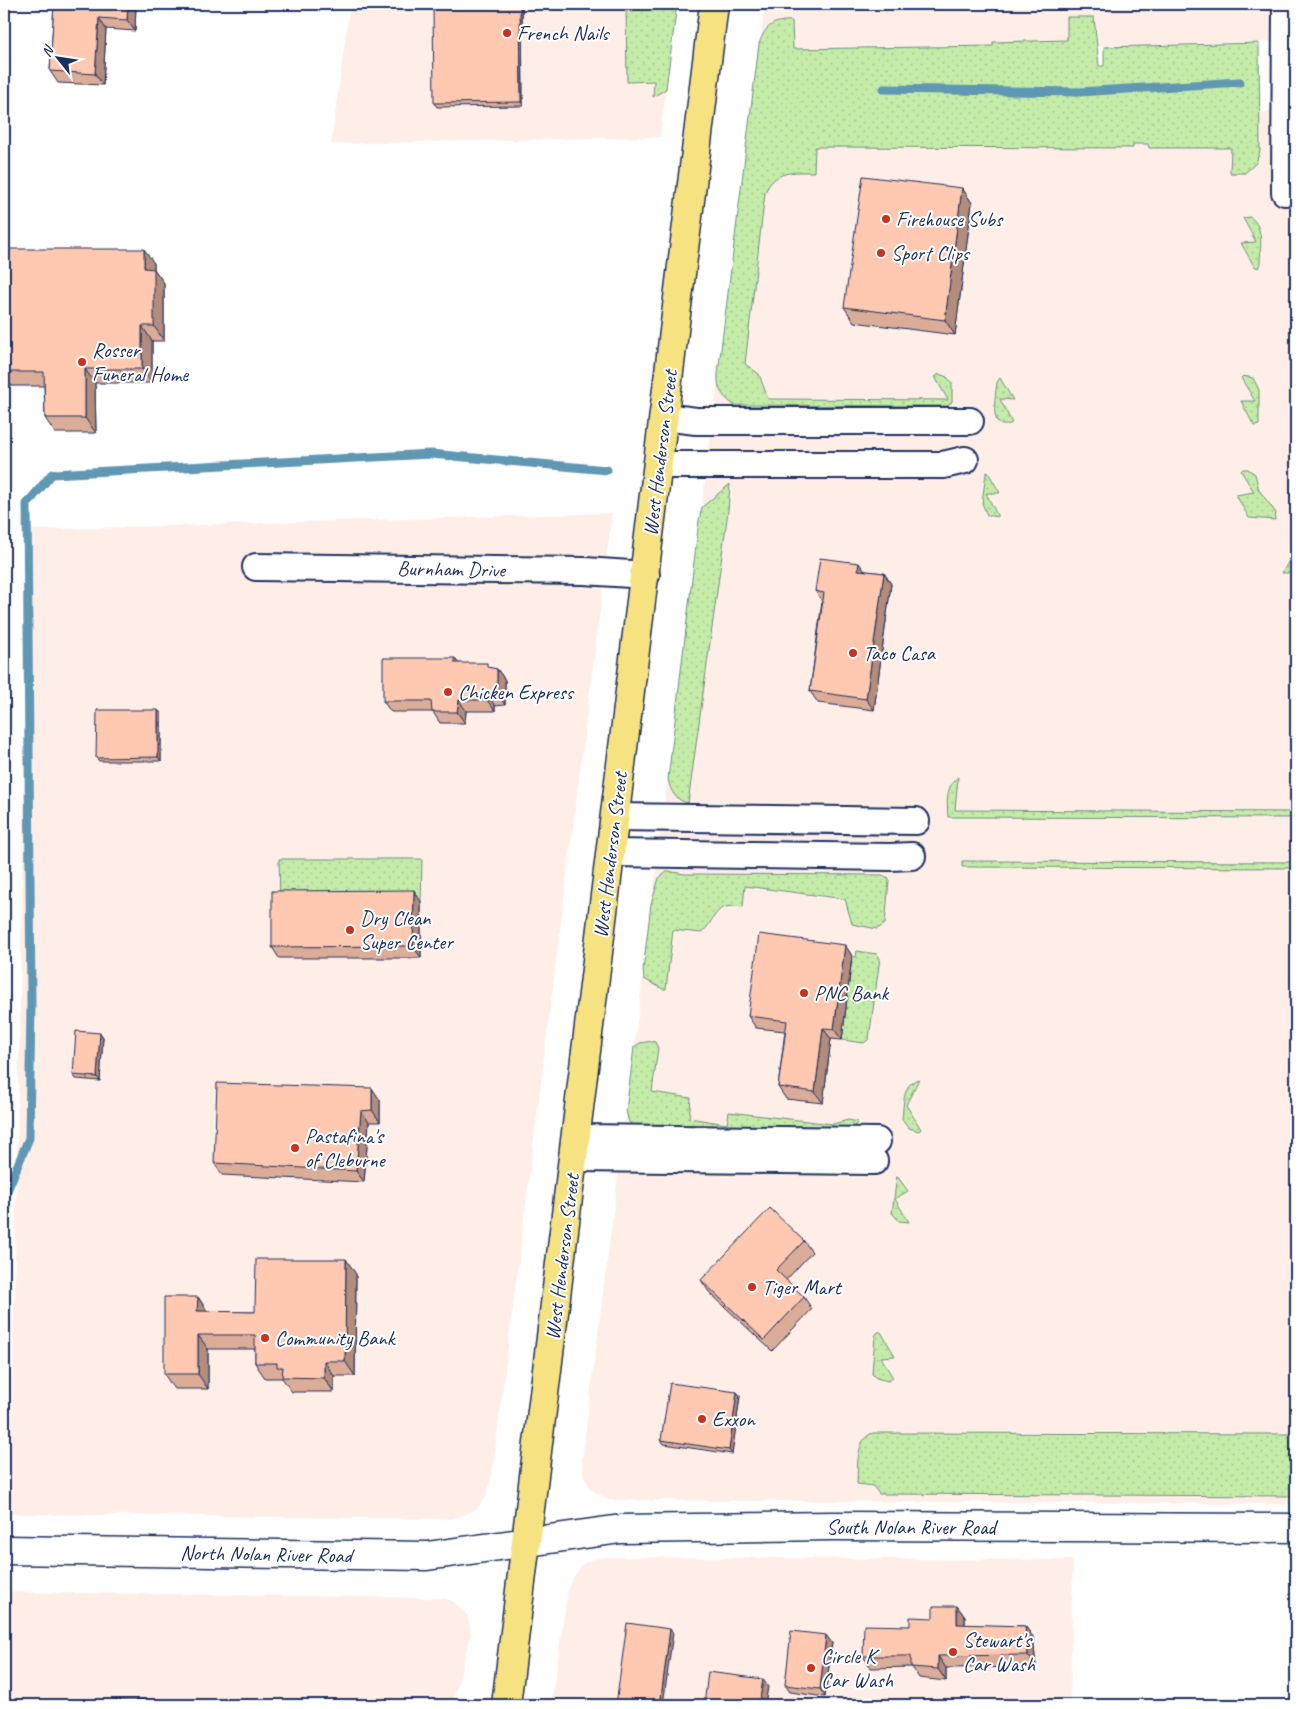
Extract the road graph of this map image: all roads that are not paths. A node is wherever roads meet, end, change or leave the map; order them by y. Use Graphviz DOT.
graph roads {
  1 [pos="714,4"];
  2 [pos="1286,4"];
  3 [pos="1285,192"];
  4 [pos="664,418"];
  5 [pos="970,421"];
  6 [pos="965,460"];
  7 [pos="658,465"];
  8 [pos="256,567"];
  9 [pos="646,575"];
  10 [pos="615,817"];
  11 [pos="916,821"];
  12 [pos="611,853"];
  13 [pos="912,856"];
  14 [pos="575,1148"];
  15 [pos="876,1151"];
  16 [pos="1296,1528"];
  17 [pos="527,1541"];
  18 [pos="4,1550"];
  19 [pos="506,1705"];
  1 -- 4 [label="main road, West Henderson Street"];
  2 -- 3 [label="street"];
  4 -- 5 [label="street"];
  4 -- 7 [label="main road, West Henderson Street"];
  6 -- 7 [label="street"];
  7 -- 9 [label="main road, West Henderson Street"];
  8 -- 9 [label="street, Burnham Drive"];
  9 -- 10 [label="main road, West Henderson Street"];
  10 -- 11 [label="street"];
  10 -- 12 [label="main road, West Henderson Street"];
  12 -- 13 [label="street"];
  12 -- 14 [label="main road, West Henderson Street"];
  14 -- 15 [label="street"];
  14 -- 17 [label="main road, West Henderson Street"];
  16 -- 17 [label="main road, South Nolan River Road"];
  17 -- 18 [label="main road, North Nolan River Road"];
  17 -- 19 [label="main road, West Henderson Street"];
}
